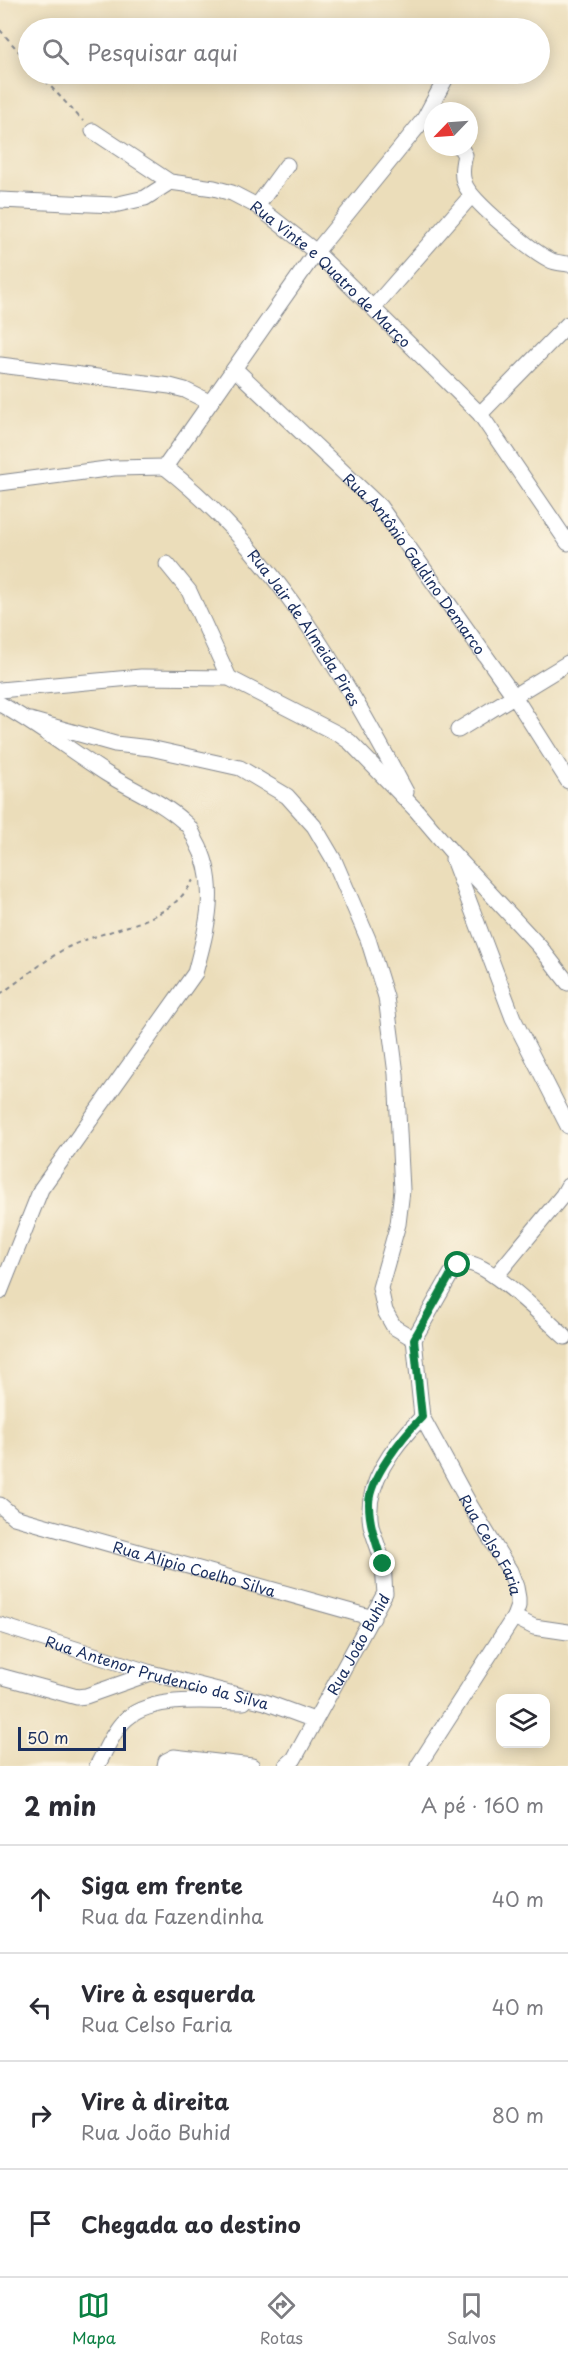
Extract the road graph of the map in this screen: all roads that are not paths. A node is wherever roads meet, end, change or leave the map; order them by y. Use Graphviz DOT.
graph roads {
  1 [pos="444,84"];
  2 [pos="437,102"];
  3 [pos="424,129"];
  4 [pos="93,131"];
  5 [pos="465,156"];
  6 [pos="287,165"];
  7 [pos="170,182"];
  8 [pos="471,196"];
  9 [pos="0,200"];
  10 [pos="257,206"];
  11 [pos="316,252"];
  12 [pos="568,264"];
  13 [pos="373,308"];
  14 [pos="568,324"];
  15 [pos="0,365"];
  16 [pos="235,369"];
  17 [pos="210,402"];
  18 [pos="480,414"];
  19 [pos="165,467"];
  20 [pos="0,483"];
  21 [pos="568,543"];
  22 [pos="167,564"];
  23 [pos="568,663"];
  24 [pos="229,678"];
  25 [pos="0,690"];
  26 [pos="514,696"];
  27 [pos="0,704"];
  28 [pos="30,720"];
  29 [pos="458,730"];
  30 [pos="568,781"];
  31 [pos="416,810"];
  32 [pos="450,850"];
  33 [pos="568,983"];
  34 [pos="568,1126"];
  35 [pos="566,1193"];
  36 [pos="496,1276"];
  37 [pos="0,1292"];
  38 [pos="565,1337"];
  39 [pos="414,1339"];
  40 [pos="422,1417"];
  41 [pos="0,1505"];
  42 [pos="514,1617"];
  43 [pos="372,1618"];
  44 [pos="0,1625"];
  45 [pos="563,1632"];
  46 [pos="151,1673"];
  47 [pos="0,1676"];
  48 [pos="264,1702"];
  49 [pos="314,1720"];
  50 [pos="97,1766"];
  51 [pos="165,1766"];
  52 [pos="252,1766"];
  53 [pos="286,1766"];
  54 [pos="418,1766"];
  1 -- 2 [label="street"];
  3 -- 11 [label="street"];
  4 -- 7 [label="street, Rua Vinte e Quatro de Março"];
  5 -- 8 [label="street"];
  6 -- 10 [label="street"];
  7 -- 9 [label="street"];
  7 -- 10 [label="street, Rua Vinte e Quatro de Março"];
  8 -- 12 [label="street"];
  8 -- 13 [label="street"];
  10 -- 11 [label="street, Rua Vinte e Quatro de Março"];
  11 -- 13 [label="street, Rua Vinte e Quatro de Março"];
  11 -- 16 [label="street"];
  13 -- 18 [label="street, Rua Vinte e Quatro de Março"];
  14 -- 18 [label="street"];
  15 -- 17 [label="street"];
  16 -- 17 [label="street"];
  16 -- 26 [label="street, Rua Antônio Galdino Demarco"];
  17 -- 19 [label="street"];
  18 -- 21 [label="street, Rua Vinte e Quatro de Março"];
  19 -- 20 [label="street"];
  19 -- 31 [label="street, Rua Jair de Almeida Pires"];
  22 -- 24 [label="street"];
  23 -- 26 [label="street"];
  24 -- 25 [label="street"];
  24 -- 31 [label="street"];
  26 -- 29 [label="street"];
  26 -- 30 [label="street, Rua Antônio Galdino Demarco"];
  27 -- 28 [label="street"];
  28 -- 37 [label="street"];
  28 -- 39 [label="street"];
  31 -- 32 [label="street"];
  32 -- 33 [label="street"];
  32 -- 34 [label="street"];
  35 -- 36 [label="street"];
  36 -- 38 [label="street"];
  36 -- 39 [label="street"];
  39 -- 40 [label="street, Rua Celso Faria"];
  40 -- 42 [label="street, Rua Celso Faria"];
  40 -- 43 [label="street, Rua João Buhid"];
  41 -- 43 [label="street, Rua Alipio Coelho Silva"];
  42 -- 45 [label="street"];
  42 -- 54 [label="street, Rua Celso Faria"];
  43 -- 49 [label="street, Rua João Buhid"];
  44 -- 46 [label="street, Rua Antenor Prudencio da Silva"];
  46 -- 47 [label="street"];
  46 -- 48 [label="street, Rua Antenor Prudencio da Silva"];
  48 -- 49 [label="street, Rua Antenor Prudencio da Silva"];
  48 -- 50 [label="street"];
  49 -- 53 [label="street, Rua João Buhid"];
  51 -- 52 [label="street"];
}
